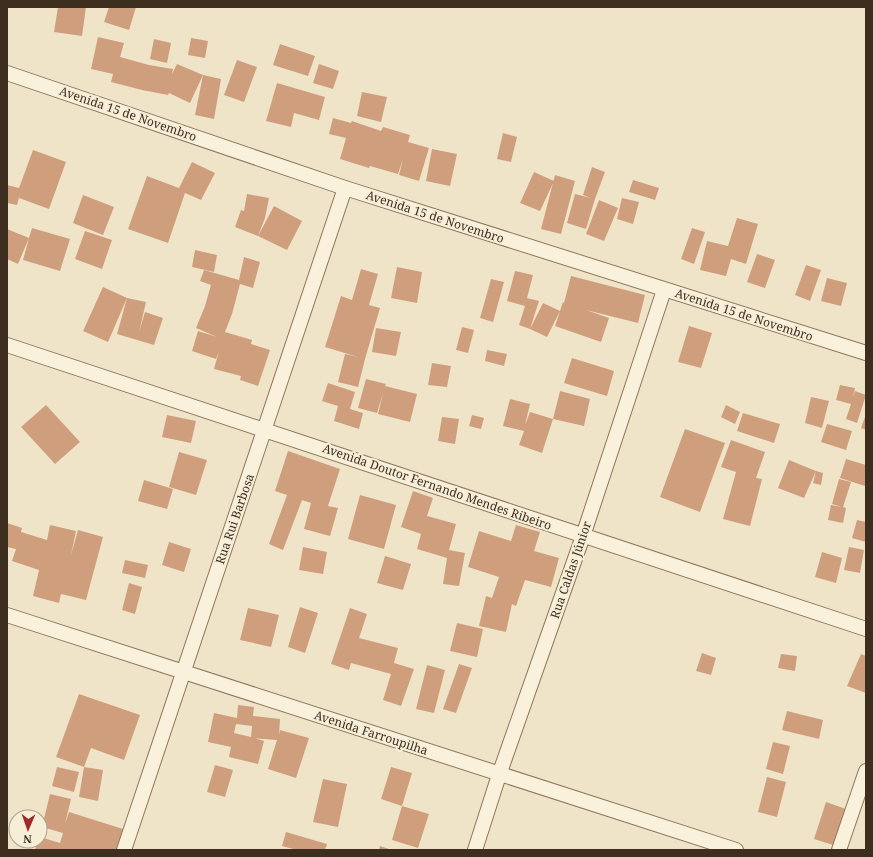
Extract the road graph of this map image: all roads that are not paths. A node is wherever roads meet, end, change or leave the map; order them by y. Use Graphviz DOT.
graph roads {
  1 [pos="7,73"];
  2 [pos="345,188"];
  3 [pos="664,290"];
  4 [pos="7,345"];
  5 [pos="866,353"];
  6 [pos="266,430"];
  7 [pos="583,536"];
  8 [pos="7,615"];
  9 [pos="866,629"];
  10 [pos="183,672"];
  11 [pos="866,771"];
  12 [pos="499,775"];
  13 [pos="124,850"];
  14 [pos="475,850"];
  15 [pos="736,850"];
  16 [pos="839,850"];
  1 -- 2 [label="street, Avenida 15 de Novembro"];
  2 -- 3 [label="street, Avenida 15 de Novembro"];
  2 -- 6 [label="street, Rua Rui Barbosa"];
  3 -- 5 [label="street, Avenida 15 de Novembro"];
  3 -- 7 [label="street, Rua Caldas Júnior"];
  4 -- 6 [label="street, Avenida Doutor Fernando Mendes Ribeiro"];
  6 -- 7 [label="street, Avenida Doutor Fernando Mendes Ribeiro"];
  6 -- 10 [label="street, Rua Rui Barbosa"];
  7 -- 9 [label="street, Avenida Doutor Fernando Mendes Ribeiro"];
  7 -- 12 [label="street, Rua Caldas Júnior"];
  8 -- 10 [label="street, Avenida Farroupilha"];
  10 -- 12 [label="street, Avenida Farroupilha"];
  10 -- 13 [label="street, Rua Rui Barbosa"];
  11 -- 16 [label="street"];
  12 -- 14 [label="street, Rua Caldas Júnior"];
  12 -- 15 [label="street, Avenida Farroupilha"];
}
